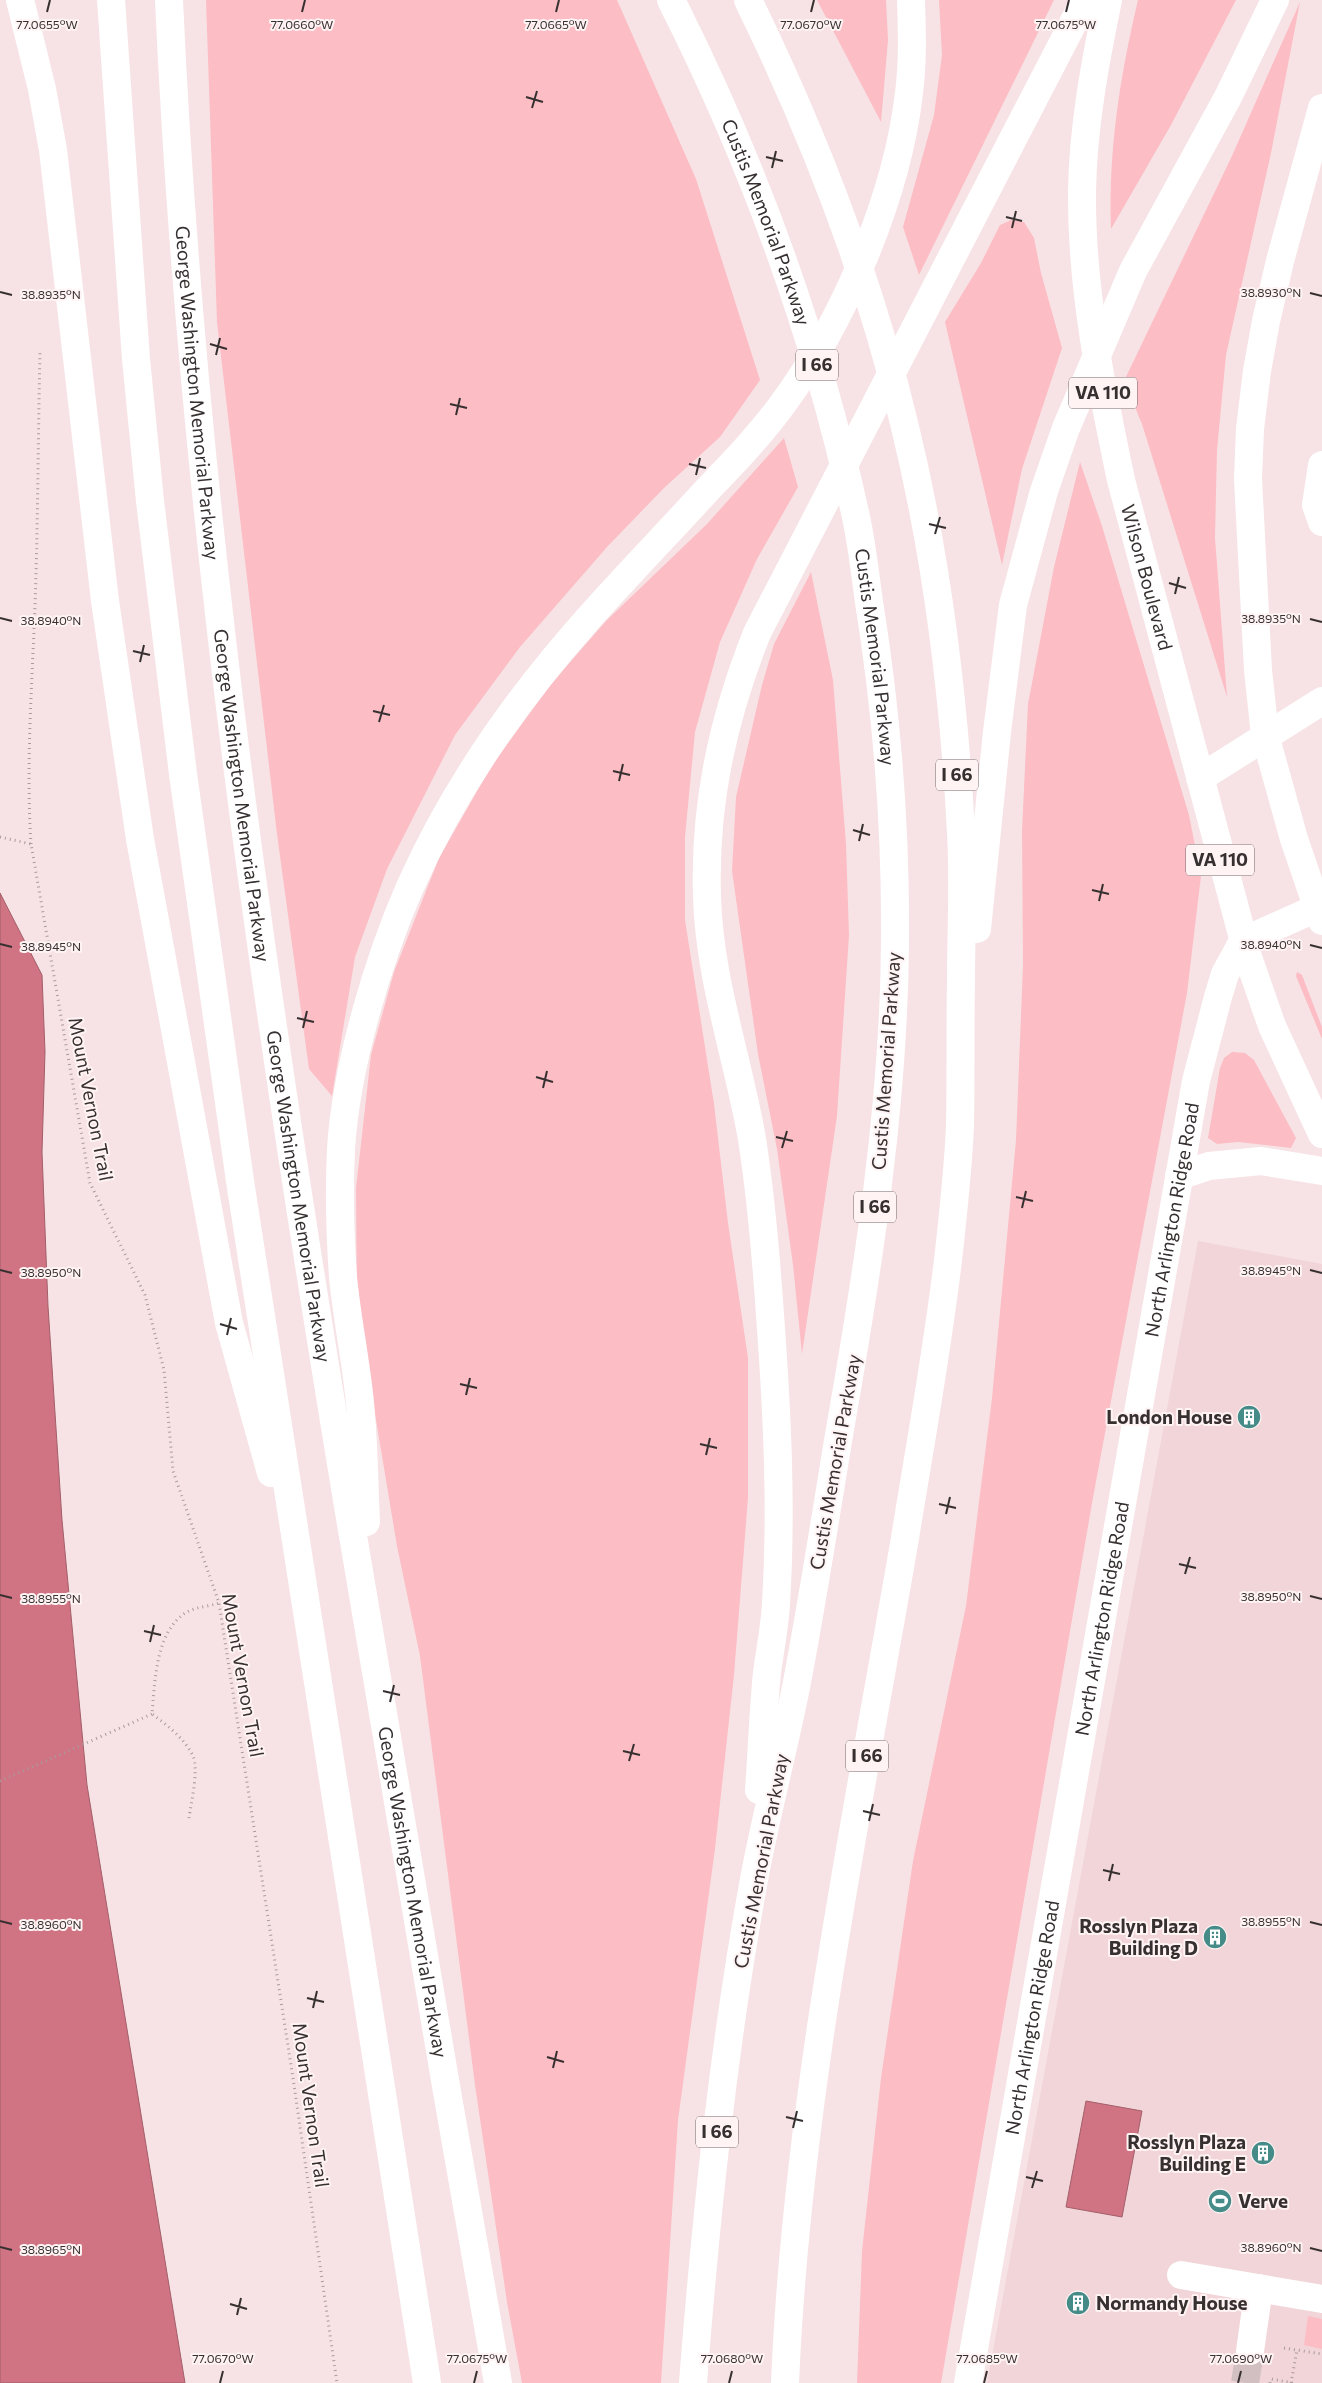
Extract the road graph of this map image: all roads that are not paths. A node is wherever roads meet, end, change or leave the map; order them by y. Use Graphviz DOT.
graph roads {
  1 [pos="20,0"];
  2 [pos="110,0"];
  3 [pos="169,0"];
  4 [pos="671,0"];
  5 [pos="748,0"];
  6 [pos="911,0"];
  7 [pos="1084,0"];
  8 [pos="1108,0"];
  9 [pos="1275,0"];
  10 [pos="1322,108"];
  11 [pos="1322,465"];
  12 [pos="1319,514"];
  13 [pos="1322,701"];
  14 [pos="1265,735"];
  15 [pos="1200,778"];
  16 [pos="1319,914"];
  17 [pos="1243,941"];
  18 [pos="960,1130"];
  19 [pos="1322,1134"];
  20 [pos="1322,1171"];
  21 [pos="1179,1176"];
  22 [pos="303,1587"];
  23 [pos="372,1650"];
  24 [pos="753,1882"];
  25 [pos="1181,2275"];
  26 [pos="1260,2288"];
  27 [pos="1322,2299"];
  28 [pos="1250,2351"];
  29 [pos="428,2383"];
  30 [pos="498,2383"];
  31 [pos="693,2383"];
  32 [pos="785,2383"];
  33 [pos="968,2383"];
  1 -- 22 [label="main road"];
  2 -- 22 [label="main road"];
  3 -- 23 [label="main road, George Washington Memorial Parkway"];
  4 -- 24 [label="main road, Custis Memorial Parkway / I 66"];
  5 -- 18 [label="main road, I 66"];
  6 -- 23 [label="main road"];
  7 -- 24 [label="main road"];
  8 -- 15 [label="main road, Wilson Boulevard / VA 110"];
  9 -- 18 [label="main road"];
  10 -- 14 [label="main road"];
  11 -- 12 [label="main road"];
  13 -- 14 [label="main road"];
  14 -- 15 [label="main road"];
  14 -- 16 [label="main road"];
  15 -- 17 [label="main road, Wilson Boulevard / VA 110"];
  16 -- 17 [label="main road"];
  17 -- 19 [label="main road, Wilson Boulevard"];
  17 -- 21 [label="main road, North Arlington Ridge Road"];
  18 -- 32 [label="main road, I 66"];
  20 -- 21 [label="main road"];
  21 -- 33 [label="main road, North Arlington Ridge Road"];
  22 -- 29 [label="main road"];
  23 -- 30 [label="main road, George Washington Memorial Parkway"];
  24 -- 31 [label="main road, Custis Memorial Parkway / I 66"];
  25 -- 26 [label="main road"];
  26 -- 27 [label="main road"];
  26 -- 28 [label="main road"];
}
